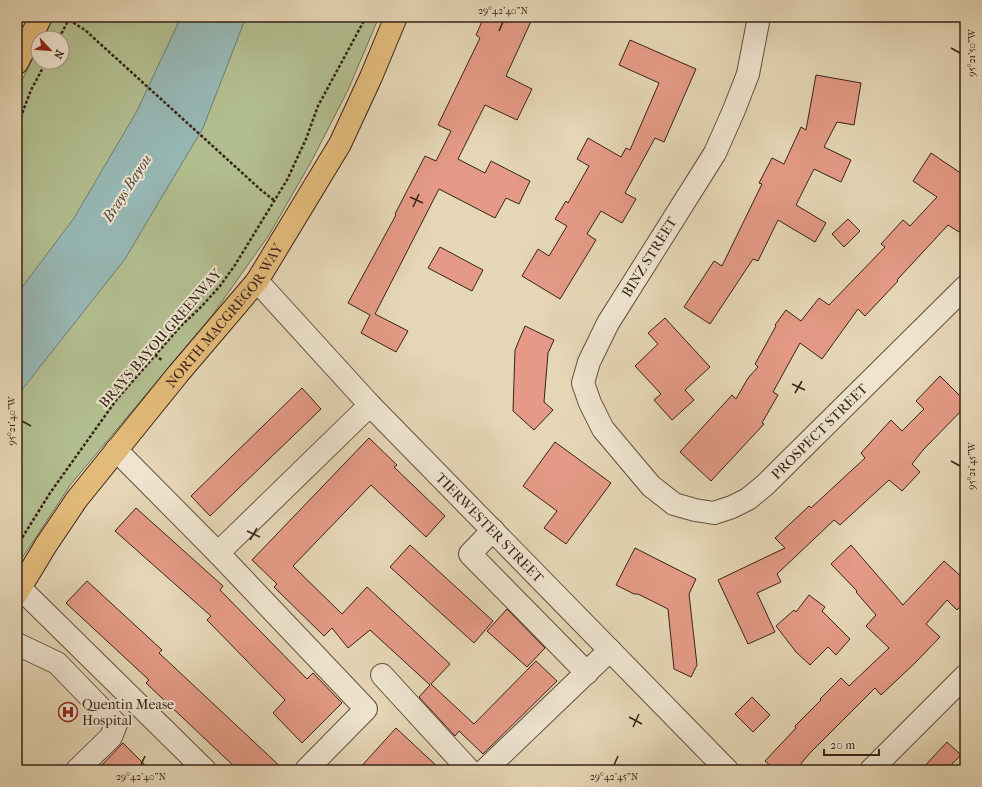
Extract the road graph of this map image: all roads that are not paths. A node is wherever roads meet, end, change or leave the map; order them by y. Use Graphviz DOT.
graph roads {
  1 [pos="41,17"];
  2 [pos="396,17"];
  3 [pos="760,17"];
  4 [pos="17,63"];
  5 [pos="258,281"];
  6 [pos="965,287"];
  7 [pos="370,405"];
  8 [pos="116,450"];
  9 [pos="651,486"];
  10 [pos="493,530"];
  11 [pos="218,553"];
  12 [pos="18,591"];
  13 [pos="17,644"];
  14 [pos="610,650"];
  15 [pos="587,673"];
  16 [pos="382,675"];
  17 [pos="961,687"];
  18 [pos="78,770"];
  19 [pos="205,770"];
  20 [pos="306,770"];
  21 [pos="469,770"];
  22 [pos="485,770"];
  23 [pos="727,770"];
  24 [pos="871,770"];
  1 -- 4 [label="main road"];
  2 -- 5 [label="main road, NORTH MACGREGOR WAY"];
  3 -- 9 [label="street, BINZ STREET"];
  5 -- 7 [label="street, TIERWESTER STREET"];
  5 -- 8 [label="main road, NORTH MACGREGOR WAY"];
  6 -- 9 [label="street, PROSPECT STREET"];
  7 -- 10 [label="street, TIERWESTER STREET"];
  7 -- 11 [label="street"];
  8 -- 11 [label="street"];
  8 -- 12 [label="main road, NORTH MACGREGOR WAY"];
  10 -- 14 [label="street, TIERWESTER STREET"];
  10 -- 15 [label="street"];
  11 -- 20 [label="street"];
  12 -- 19 [label="street"];
  13 -- 18 [label="street"];
  14 -- 15 [label="street"];
  14 -- 23 [label="street, TIERWESTER STREET"];
  15 -- 22 [label="street"];
  16 -- 21 [label="street"];
  17 -- 24 [label="street"];
}
